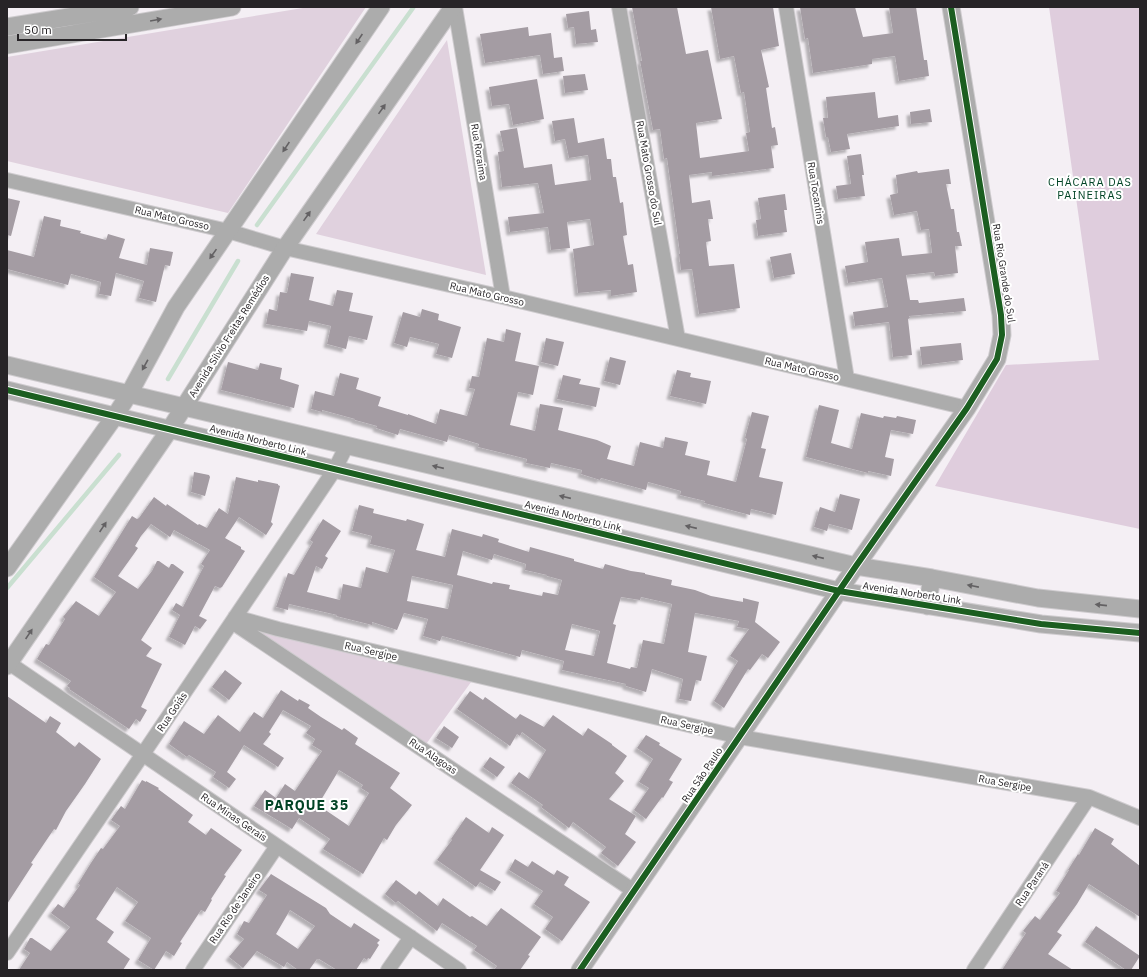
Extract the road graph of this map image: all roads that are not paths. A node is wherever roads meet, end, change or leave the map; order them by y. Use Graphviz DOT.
graph roads {
  1 [pos="130,7"];
  2 [pos="232,7"];
  3 [pos="381,7"];
  4 [pos="454,7"];
  5 [pos="619,7"];
  6 [pos="786,7"];
  7 [pos="951,7"];
  8 [pos="7,27"];
  9 [pos="7,45"];
  10 [pos="7,180"];
  11 [pos="228,231"];
  12 [pos="285,248"];
  13 [pos="503,298"];
  14 [pos="678,339"];
  15 [pos="7,365"];
  16 [pos="847,379"];
  17 [pos="7,390"];
  18 [pos="129,394"];
  19 [pos="184,407"];
  20 [pos="967,408"];
  21 [pos="115,416"];
  22 [pos="170,429"];
  23 [pos="347,445"];
  24 [pos="335,469"];
  25 [pos="584,501"];
  26 [pos="576,527"];
  27 [pos="8,564"];
  28 [pos="856,566"];
  29 [pos="932,578"];
  30 [pos="839,591"];
  31 [pos="927,606"];
  32 [pos="1140,609"];
  33 [pos="233,619"];
  34 [pos="1140,633"];
  35 [pos="8,665"];
  36 [pos="740,737"];
  37 [pos="143,754"];
  38 [pos="1090,798"];
  39 [pos="1140,818"];
  40 [pos="277,846"];
  41 [pos="634,891"];
  42 [pos="410,937"];
  43 [pos="7,953"];
  44 [pos="193,970"];
  45 [pos="388,970"];
  46 [pos="459,970"];
  47 [pos="580,970"];
  48 [pos="974,970"];
  1 -- 8 [label="street"];
  9 -- 2 [label="street, one-way"];
  3 -- 11 [label="street, one-way"];
  12 -- 4 [label="street, Avenida Sílvio Freitas Remédios, one-way"];
  4 -- 13 [label="street, Rua Roraima"];
  5 -- 14 [label="street, Rua Mato Grosso do Sul"];
  6 -- 16 [label="street, Rua Tocantins"];
  7 -- 20 [label="street, Rua Rio Grande do Sul"];
  10 -- 11 [label="street, Rua Mato Grosso"];
  11 -- 12 [label="street, Rua Mato Grosso"];
  11 -- 18 [label="street, one-way"];
  12 -- 13 [label="street, Rua Mato Grosso"];
  12 -- 19 [label="street, Avenida Sílvio Freitas Remédios"];
  13 -- 14 [label="street, Rua Mato Grosso"];
  14 -- 16 [label="street, Rua Mato Grosso"];
  15 -- 18 [label="street, Avenida Norberto Link"];
  16 -- 20 [label="street, Rua Mato Grosso"];
  17 -- 21 [label="street, Avenida Norberto Link"];
  18 -- 19 [label="street, Avenida Norberto Link"];
  18 -- 21 [label="street"];
  19 -- 22 [label="street, Avenida Sílvio Freitas Remédios"];
  19 -- 23 [label="street, Avenida Norberto Link"];
  20 -- 28 [label="street, Rua Rio Grande do Sul"];
  21 -- 22 [label="street, Avenida Norberto Link"];
  21 -- 27 [label="street"];
  22 -- 24 [label="street, Avenida Norberto Link"];
  35 -- 22 [label="street, Avenida Sílvio Freitas Remédios, one-way"];
  23 -- 24 [label="street, Rua Goiás"];
  25 -- 23 [label="street, Avenida Norberto Link, one-way"];
  24 -- 26 [label="street, Avenida Norberto Link"];
  24 -- 33 [label="street, Rua Goiás"];
  25 -- 26 [label="street"];
  28 -- 25 [label="street, Avenida Norberto Link, one-way"];
  26 -- 30 [label="street, Avenida Norberto Link"];
  28 -- 29 [label="street, Avenida Norberto Link"];
  28 -- 30 [label="street, Rua Rio Grande do Sul"];
  29 -- 31 [label="street"];
  32 -- 29 [label="street, Avenida Norberto Link, one-way"];
  30 -- 31 [label="street, Avenida Norberto Link"];
  30 -- 36 [label="street, Rua São Paulo"];
  31 -- 34 [label="street, Avenida Norberto Link"];
  33 -- 36 [label="street, Rua Sergipe"];
  33 -- 37 [label="street, Rua Goiás"];
  33 -- 41 [label="street, Rua Alagoas"];
  35 -- 37 [label="street, Rua Minas Gerais"];
  36 -- 38 [label="street, Rua Sergipe"];
  36 -- 41 [label="street, Rua São Paulo"];
  37 -- 40 [label="street, Rua Minas Gerais"];
  37 -- 43 [label="street, Rua Goiás"];
  38 -- 39 [label="street, Rua Sergipe"];
  38 -- 48 [label="street, Rua Paraná"];
  40 -- 42 [label="street, Rua Minas Gerais"];
  40 -- 44 [label="street, Rua Rio de Janeiro"];
  41 -- 47 [label="street, Rua São Paulo"];
  42 -- 45 [label="street"];
  42 -- 46 [label="street, Rua Minas Gerais"];
}
